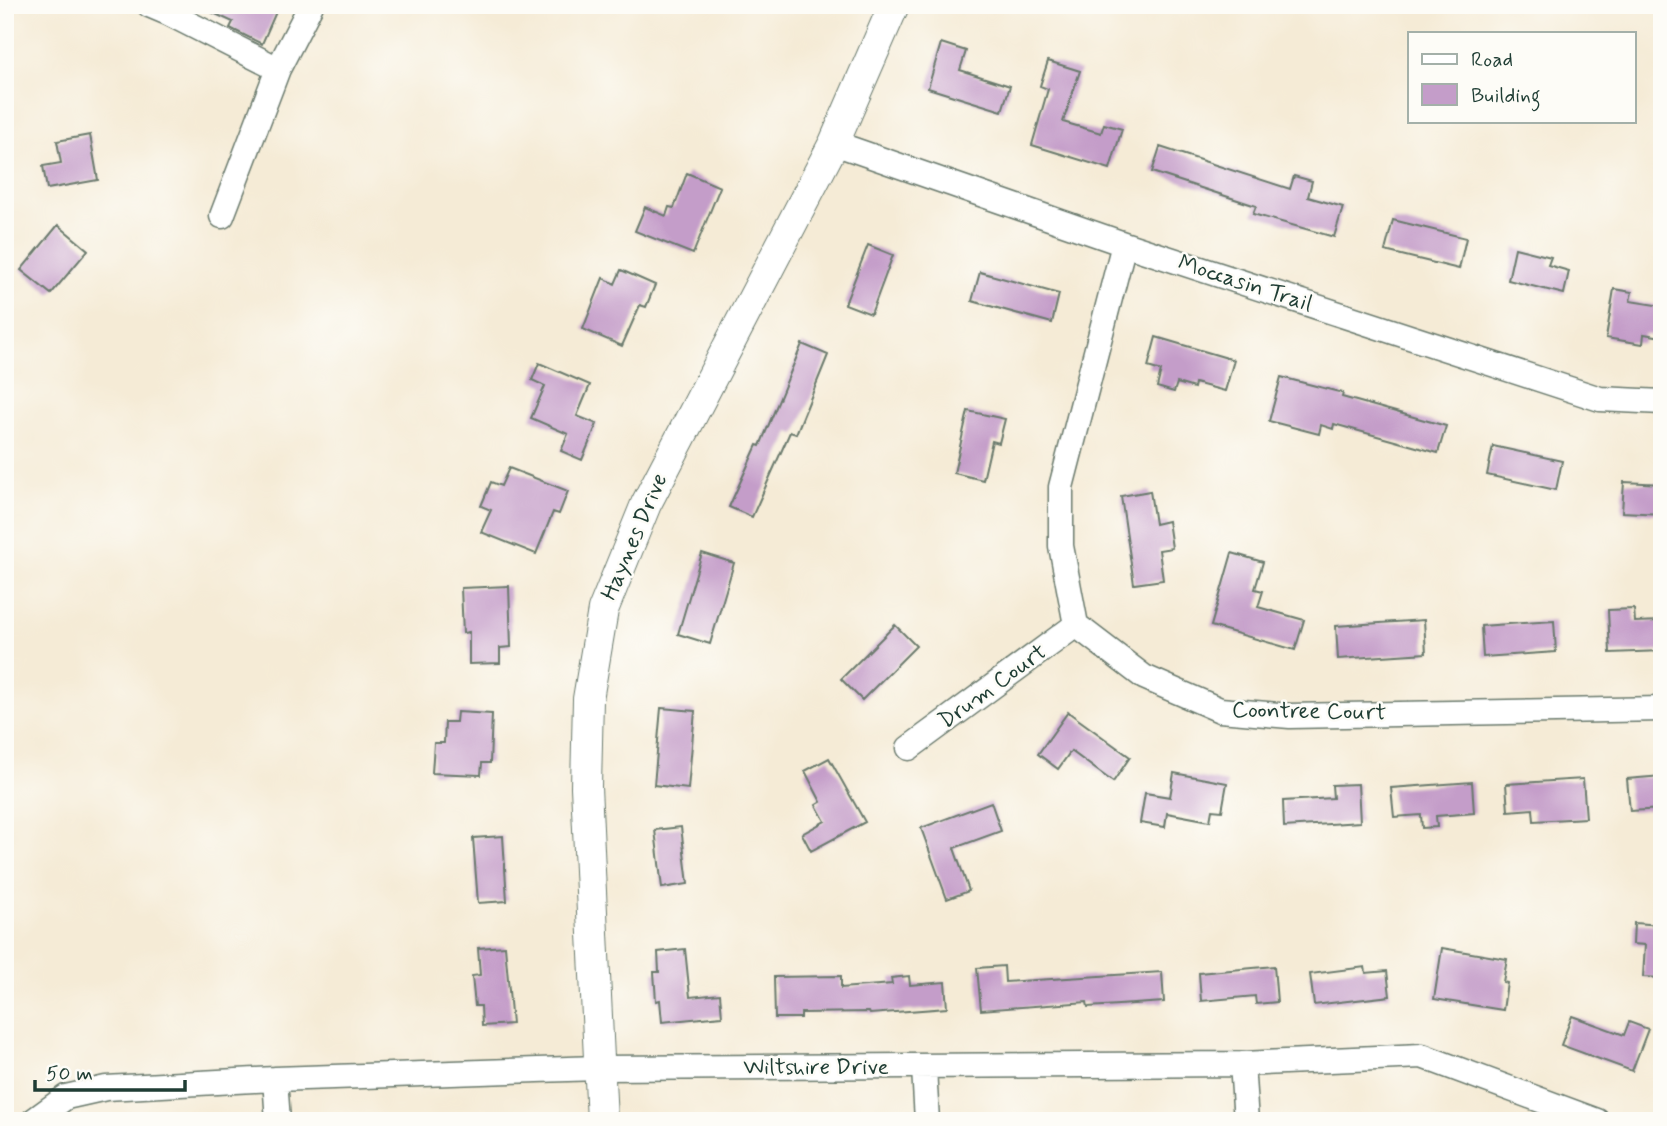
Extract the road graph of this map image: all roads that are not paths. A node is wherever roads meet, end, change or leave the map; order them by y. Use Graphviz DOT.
graph roads {
  1 [pos="149,5"];
  2 [pos="311,5"];
  3 [pos="894,5"];
  4 [pos="278,69"];
  5 [pos="834,143"];
  6 [pos="222,216"];
  7 [pos="1124,244"];
  8 [pos="1662,402"];
  9 [pos="1076,625"];
  10 [pos="1662,709"];
  11 [pos="909,748"];
  12 [pos="1242,1064"];
  13 [pos="598,1068"];
  14 [pos="924,1068"];
  15 [pos="275,1079"];
  16 [pos="33,1121"];
  17 [pos="278,1121"];
  18 [pos="602,1121"];
  19 [pos="927,1121"];
  20 [pos="1246,1121"];
  21 [pos="1598,1121"];
  1 -- 4 [label="street"];
  2 -- 4 [label="street"];
  3 -- 5 [label="street, Haynes Drive"];
  4 -- 6 [label="street"];
  5 -- 7 [label="street, Moccasin Trail"];
  5 -- 13 [label="street, Haynes Drive"];
  7 -- 8 [label="street, Moccasin Trail"];
  7 -- 9 [label="street"];
  9 -- 10 [label="street, Coontree Court"];
  9 -- 11 [label="street, Drum Court"];
  12 -- 14 [label="street, Wiltshire Drive"];
  12 -- 20 [label="street"];
  12 -- 21 [label="street, Wiltshire Drive"];
  13 -- 14 [label="street, Wiltshire Drive"];
  13 -- 15 [label="street, Wiltshire Drive"];
  13 -- 18 [label="street, Haynes Drive"];
  14 -- 19 [label="street"];
  15 -- 16 [label="street, Wiltshire Drive"];
  15 -- 17 [label="street"];
}
